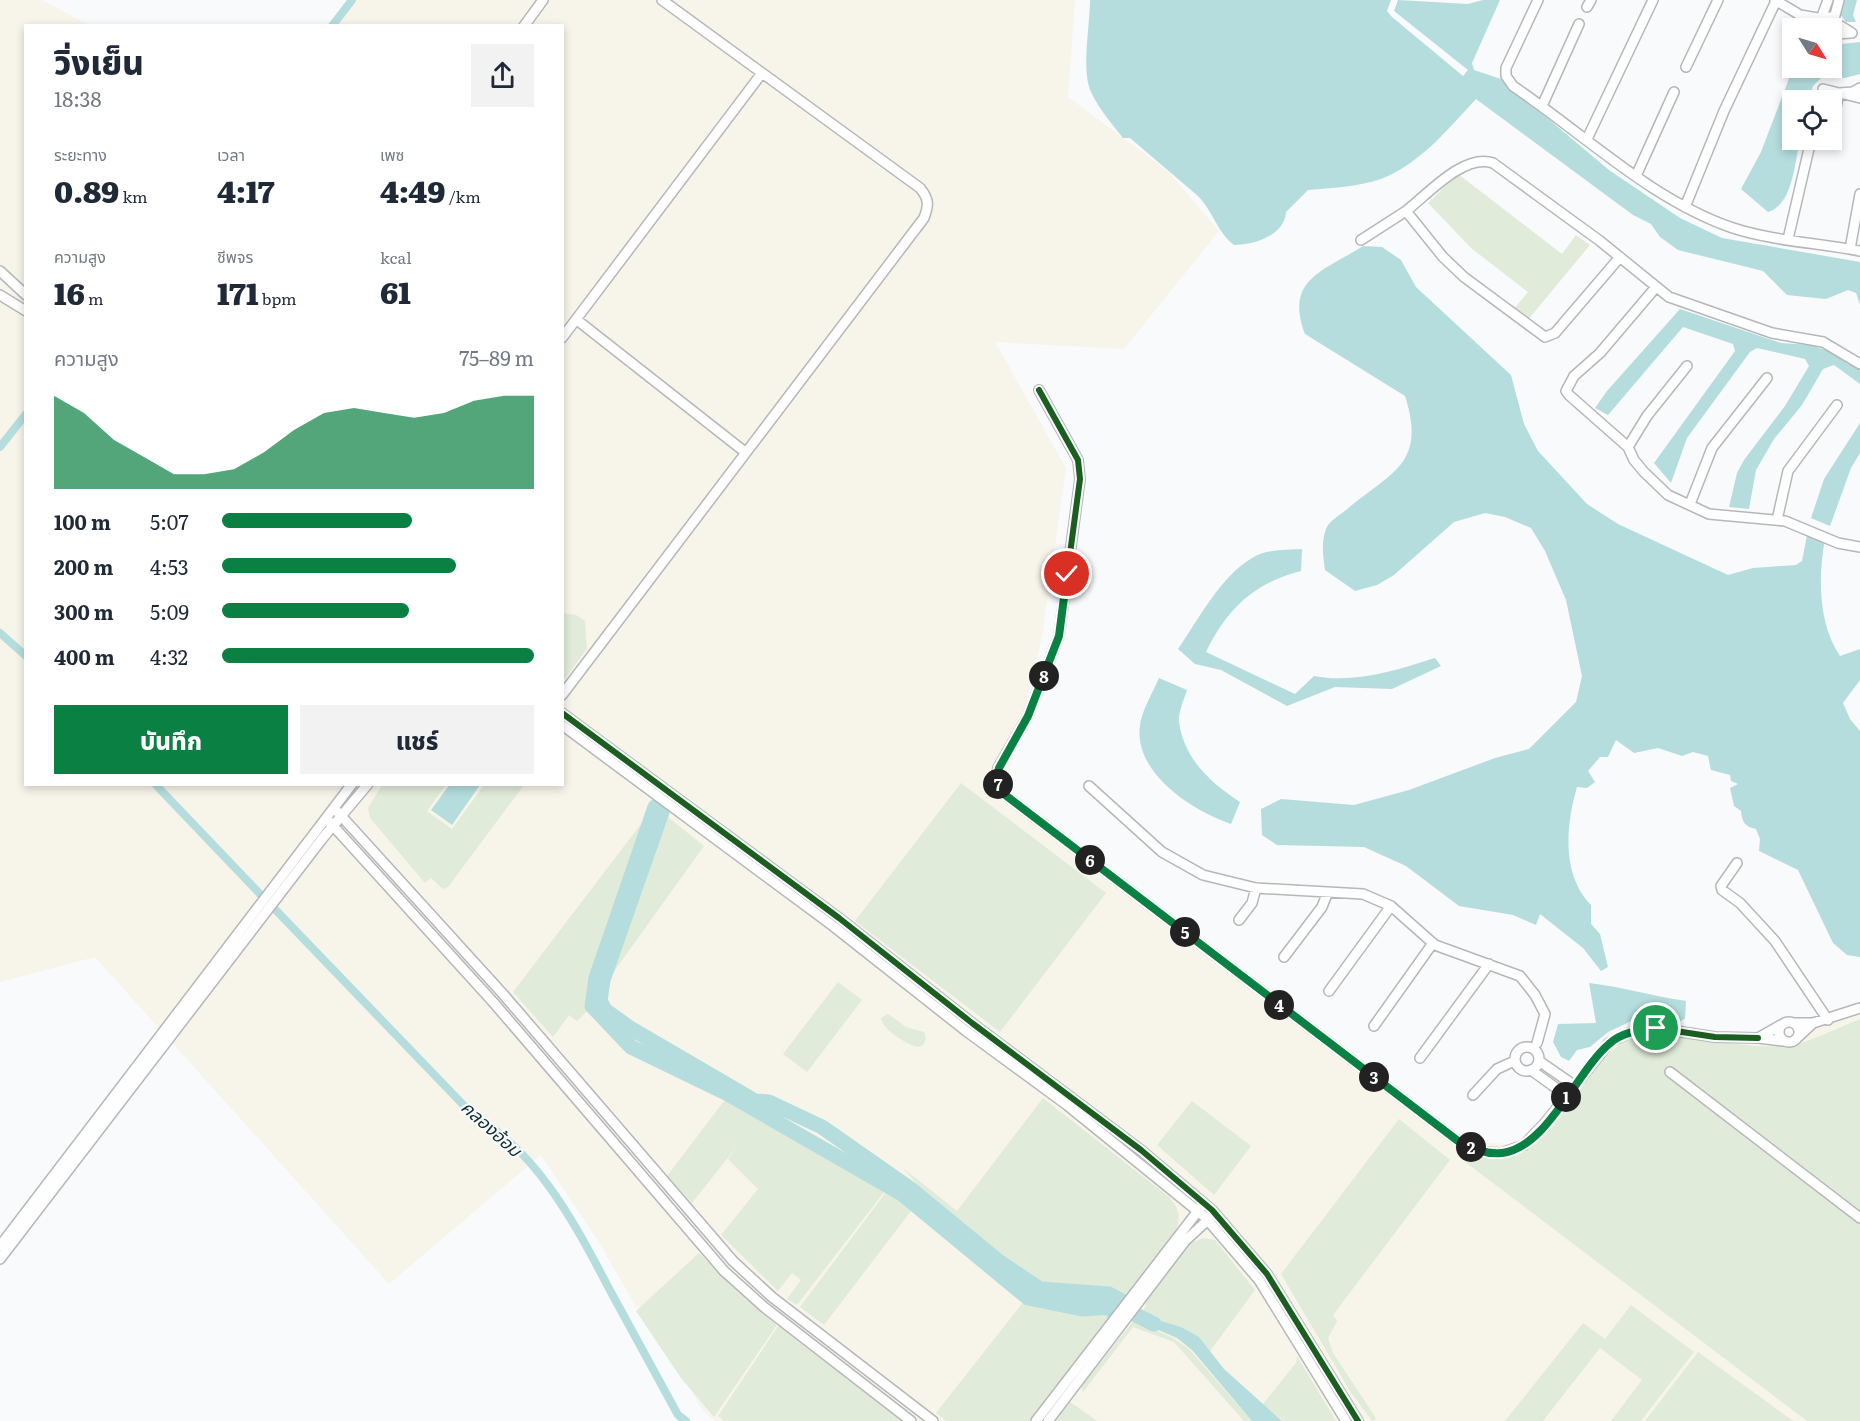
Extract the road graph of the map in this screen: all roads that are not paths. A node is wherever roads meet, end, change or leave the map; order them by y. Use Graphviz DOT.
graph roads {
  1 [pos="543,0"];
  2 [pos="662,0"];
  3 [pos="1538,0"];
  4 [pos="1653,0"];
  5 [pos="1718,0"];
  6 [pos="1776,0"];
  7 [pos="1828,0"];
  8 [pos="1839,0"];
  9 [pos="1800,15"];
  10 [pos="1820,17"];
  11 [pos="1803,18"];
  12 [pos="1824,18"];
  13 [pos="1836,18"];
  14 [pos="525,24"];
  15 [pos="1579,24"];
  16 [pos="1842,25"];
  17 [pos="1856,33"];
  18 [pos="1686,67"];
  19 [pos="762,73"];
  20 [pos="1860,87"];
  21 [pos="1823,89"];
  22 [pos="1827,90"];
  23 [pos="1674,92"];
  24 [pos="1842,93"];
  25 [pos="1842,94"];
  26 [pos="1860,98"];
  27 [pos="1542,106"];
  28 [pos="1587,139"];
  29 [pos="1809,150"];
  30 [pos="1636,176"];
  31 [pos="1860,194"];
  32 [pos="1685,207"];
  33 [pos="1406,211"];
  34 [pos="1788,239"];
  35 [pos="1361,240"];
  36 [pos="1850,249"];
  37 [pos="1860,251"];
  38 [pos="1620,257"];
  39 [pos="0,271"];
  40 [pos="10,281"];
  41 [pos="1656,287"];
  42 [pos="24,293"];
  43 [pos="2,296"];
  44 [pos="24,310"];
  45 [pos="577,320"];
  46 [pos="564,336"];
  47 [pos="1860,364"];
  48 [pos="1687,366"];
  49 [pos="1767,378"];
  50 [pos="1039,390"];
  51 [pos="1837,405"];
  52 [pos="1628,447"];
  53 [pos="745,452"];
  54 [pos="1690,504"];
  55 [pos="1777,520"];
  56 [pos="1860,547"];
  57 [pos="564,692"];
  58 [pos="564,714"];
  59 [pos="564,726"];
  60 [pos="350,786"];
  61 [pos="366,786"];
  62 [pos="1089,786"];
  63 [pos="334,808"];
  64 [pos="343,817"];
  65 [pos="326,818"];
  66 [pos="335,826"];
  67 [pos="1737,863"];
  68 [pos="1256,888"];
  69 [pos="1327,894"];
  70 [pos="1391,906"];
  71 [pos="1239,920"];
  72 [pos="1433,943"];
  73 [pos="1284,957"];
  74 [pos="1488,964"];
  75 [pos="1329,991"];
  76 [pos="1860,1002"];
  77 [pos="1856,1009"];
  78 [pos="1828,1020"];
  79 [pos="1794,1023"];
  80 [pos="1813,1023"];
  81 [pos="1781,1025"];
  82 [pos="1374,1026"];
  83 [pos="1758,1038"];
  84 [pos="1797,1039"];
  85 [pos="1783,1041"];
  86 [pos="1536,1051"];
  87 [pos="1420,1058"];
  88 [pos="1515,1062"];
  89 [pos="1531,1070"];
  90 [pos="1670,1072"];
  91 [pos="1575,1086"];
  92 [pos="1473,1095"];
  93 [pos="1567,1096"];
  94 [pos="1201,1207"];
  95 [pos="1211,1216"];
  96 [pos="1860,1218"];
  97 [pos="0,1246"];
  98 [pos="0,1259"];
  99 [pos="1132,1304"];
  100 [pos="1117,1323"];
  101 [pos="911,1421"];
  102 [pos="933,1421"];
  103 [pos="1036,1421"];
  104 [pos="1048,1421"];
  105 [pos="1346,1421"];
  106 [pos="1358,1421"];
  1 -- 14 [label="street"];
  2 -- 19 [label="street"];
  3 -- 27 [label="street"];
  4 -- 28 [label="street"];
  5 -- 18 [label="street"];
  6 -- 9 [label="street"];
  6 -- 32 [label="street"];
  7 -- 10 [label="street"];
  8 -- 13 [label="street"];
  9 -- 10 [label="street"];
  9 -- 11 [label="street"];
  10 -- 12 [label="street"];
  15 -- 27 [label="street"];
  16 -- 17 [label="street"];
  19 -- 45 [label="street"];
  19 -- 53 [label="street"];
  20 -- 24 [label="street"];
  21 -- 22 [label="street"];
  23 -- 30 [label="street"];
  25 -- 26 [label="street"];
  27 -- 28 [label="street"];
  28 -- 30 [label="street"];
  29 -- 34 [label="street"];
  30 -- 32 [label="street"];
  31 -- 36 [label="street"];
  32 -- 34 [label="street"];
  33 -- 35 [label="street"];
  33 -- 38 [label="street"];
  33 -- 38 [label="street"];
  34 -- 36 [label="street"];
  36 -- 37 [label="street"];
  38 -- 41 [label="street"];
  39 -- 40 [label="street"];
  40 -- 42 [label="street"];
  40 -- 43 [label="street"];
  41 -- 47 [label="street"];
  41 -- 52 [label="street"];
  43 -- 44 [label="street"];
  45 -- 46 [label="street"];
  45 -- 53 [label="street"];
  48 -- 52 [label="street"];
  49 -- 54 [label="street"];
  50 -- 93 [label="street"];
  51 -- 55 [label="street"];
  52 -- 54 [label="street"];
  53 -- 57 [label="street"];
  54 -- 55 [label="street"];
  55 -- 56 [label="street"];
  58 -- 94 [label="street"];
  59 -- 94 [label="street"];
  60 -- 63 [label="street"];
  61 -- 64 [label="street"];
  62 -- 68 [label="street"];
  63 -- 64 [label="street"];
  63 -- 65 [label="street"];
  64 -- 66 [label="street"];
  64 -- 102 [label="street"];
  65 -- 66 [label="street"];
  65 -- 97 [label="street"];
  66 -- 98 [label="street"];
  66 -- 101 [label="street"];
  67 -- 78 [label="street"];
  68 -- 69 [label="street"];
  68 -- 71 [label="street"];
  69 -- 70 [label="street"];
  69 -- 73 [label="street"];
  70 -- 72 [label="street"];
  70 -- 75 [label="street"];
  72 -- 74 [label="street"];
  72 -- 82 [label="street"];
  74 -- 86 [label="street"];
  74 -- 87 [label="street"];
  76 -- 77 [label="street"];
  77 -- 78 [label="street"];
  78 -- 80 [label="street"];
  79 -- 80 [label="street"];
  79 -- 81 [label="street"];
  79 -- 84 [label="street"];
  80 -- 84 [label="street"];
  81 -- 83 [label="street"];
  81 -- 85 [label="street"];
  83 -- 85 [label="street"];
  83 -- 91 [label="street"];
  84 -- 85 [label="street"];
  86 -- 88 [label="street"];
  86 -- 89 [label="street"];
  86 -- 91 [label="street"];
  88 -- 89 [label="street"];
  88 -- 92 [label="street"];
  89 -- 93 [label="street"];
  90 -- 96 [label="street"];
  91 -- 93 [label="street"];
  94 -- 95 [label="street"];
  94 -- 99 [label="street"];
  95 -- 99 [label="street"];
  95 -- 105 [label="street"];
  95 -- 106 [label="street"];
  99 -- 100 [label="street"];
  100 -- 103 [label="street"];
  100 -- 104 [label="street"];
}
